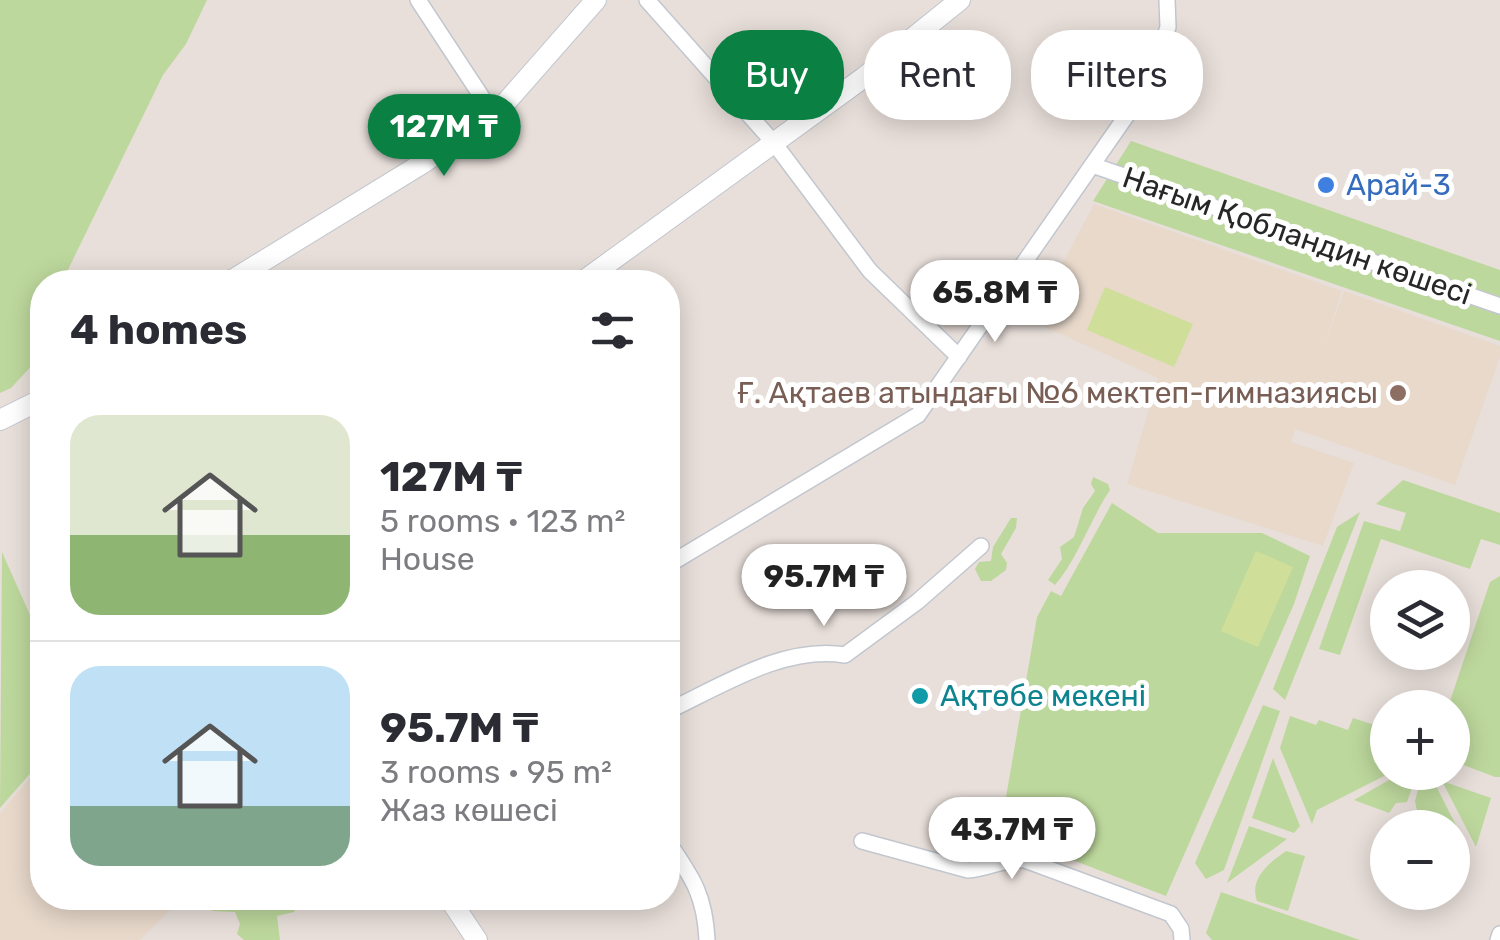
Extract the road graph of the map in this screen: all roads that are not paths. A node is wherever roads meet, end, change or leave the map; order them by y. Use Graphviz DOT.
graph roads {
  1 [pos="418,0"];
  2 [pos="596,0"];
  3 [pos="647,0"];
  4 [pos="960,0"];
  5 [pos="1167,0"];
  6 [pos="493,114"];
  7 [pos="774,144"];
  8 [pos="1095,166"];
  9 [pos="248,270"];
  10 [pos="599,270"];
  11 [pos="1500,306"];
  12 [pos="959,357"];
  13 [pos="30,405"];
  14 [pos="0,420"];
  15 [pos="981,546"];
  16 [pos="680,559"];
  17 [pos="680,706"];
  18 [pos="862,841"];
  19 [pos="680,859"];
  20 [pos="457,910"];
  21 [pos="1181,934"];
  22 [pos="477,940"];
  23 [pos="707,940"];
  1 -- 6 [label="street"];
  2 -- 6 [label="street"];
  3 -- 7 [label="street"];
  4 -- 7 [label="street"];
  5 -- 8 [label="street"];
  6 -- 9 [label="street"];
  7 -- 10 [label="street"];
  7 -- 12 [label="street"];
  8 -- 11 [label="street, Нағым Қобландин көшесі"];
  8 -- 12 [label="street"];
  12 -- 16 [label="street"];
  13 -- 14 [label="street"];
  15 -- 17 [label="street"];
  18 -- 21 [label="street"];
  19 -- 23 [label="street"];
  20 -- 22 [label="street"];
}
